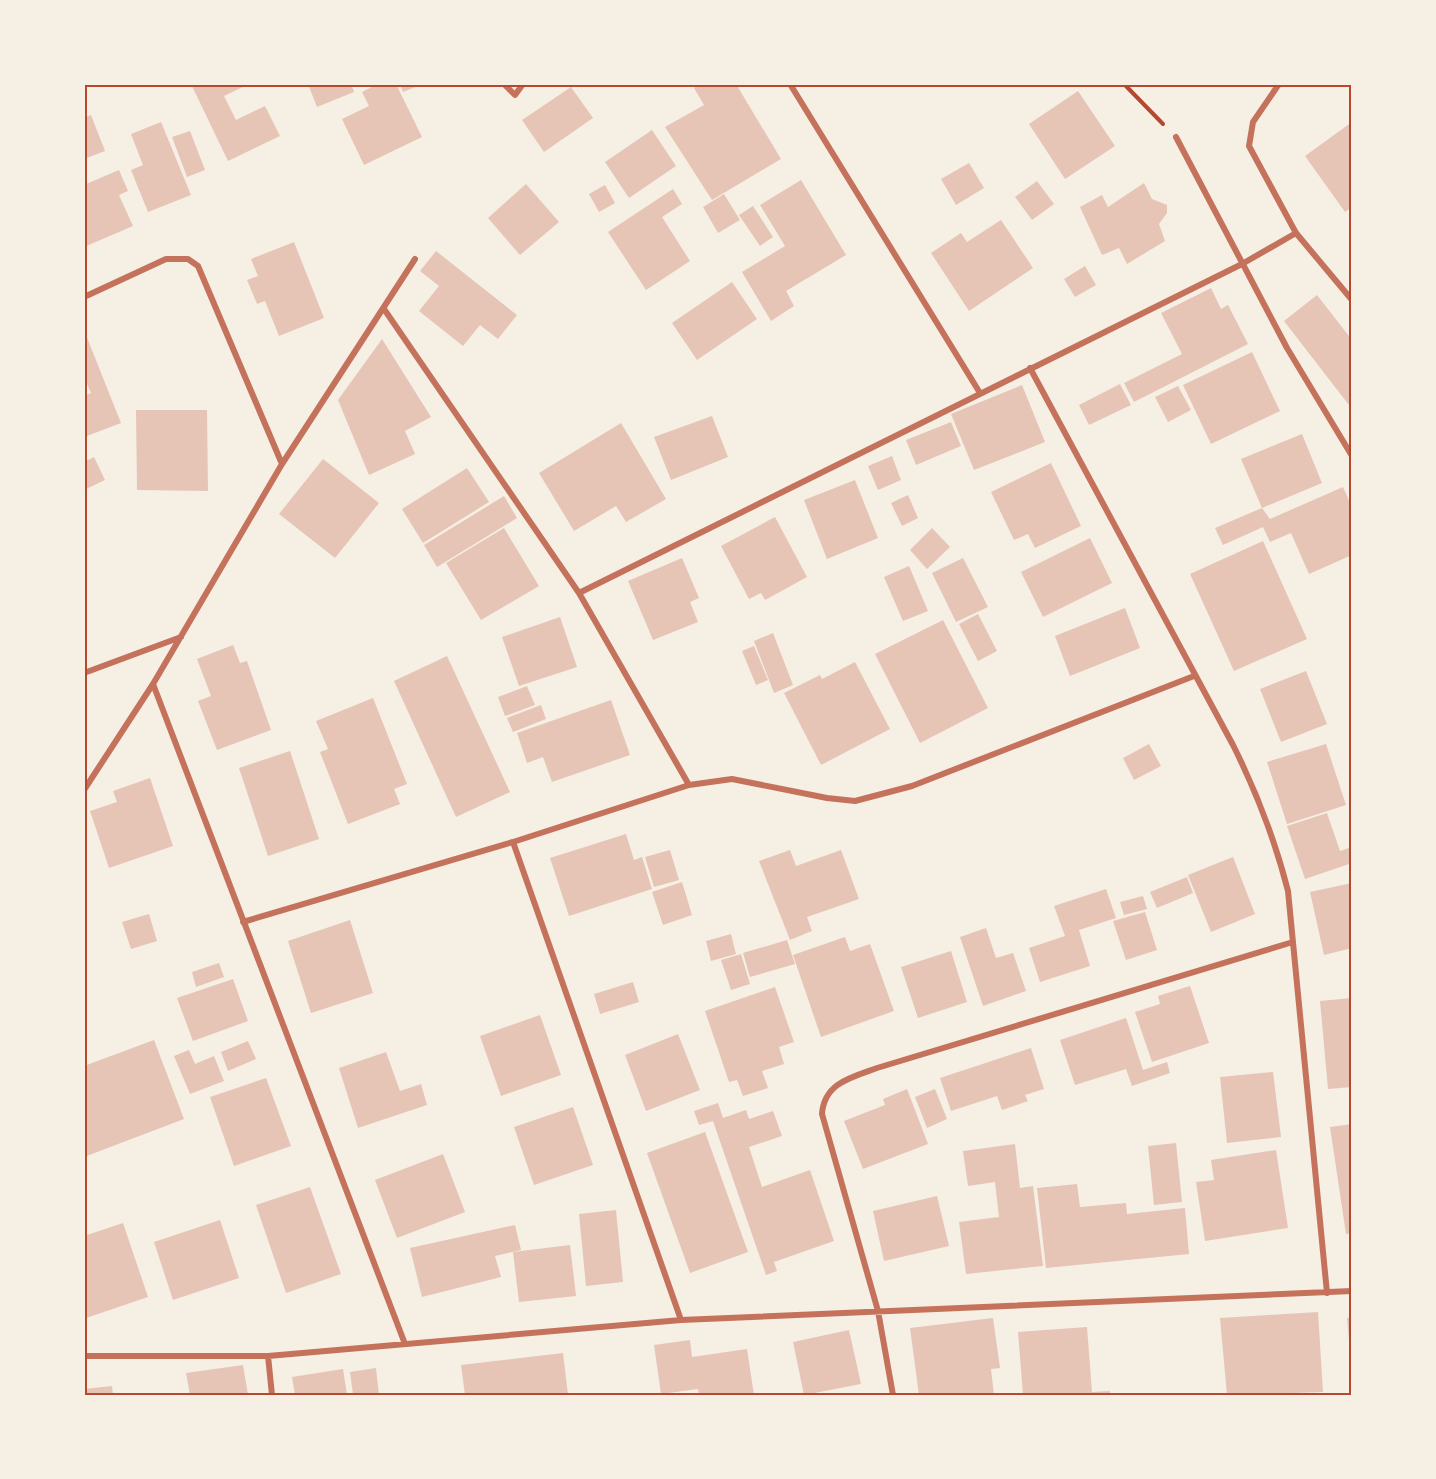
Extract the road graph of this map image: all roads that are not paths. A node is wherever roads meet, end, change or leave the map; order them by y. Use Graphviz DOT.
graph roads {
  1 [pos="504,84"];
  2 [pos="524,84"];
  3 [pos="790,84"];
  4 [pos="1279,84"];
  5 [pos="1176,137"];
  6 [pos="1296,233"];
  7 [pos="415,259"];
  8 [pos="1242,264"];
  9 [pos="84,297"];
  10 [pos="1352,300"];
  11 [pos="384,309"];
  12 [pos="1030,368"];
  13 [pos="980,393"];
  14 [pos="1352,456"];
  15 [pos="282,464"];
  16 [pos="579,593"];
  17 [pos="182,637"];
  18 [pos="84,673"];
  19 [pos="1194,676"];
  20 [pos="153,684"];
  21 [pos="688,785"];
  22 [pos="84,790"];
  23 [pos="513,842"];
  24 [pos="243,922"];
  25 [pos="1293,942"];
  26 [pos="1352,1292"];
  27 [pos="1327,1293"];
  28 [pos="878,1311"];
  29 [pos="681,1320"];
  30 [pos="405,1344"];
  31 [pos="84,1356"];
  32 [pos="268,1356"];
  33 [pos="272,1395"];
  34 [pos="893,1395"];
  1 -- 2 [label="street"];
  3 -- 13 [label="street"];
  4 -- 6 [label="street"];
  5 -- 8 [label="street"];
  6 -- 8 [label="street"];
  6 -- 10 [label="street"];
  7 -- 11 [label="street"];
  8 -- 12 [label="street"];
  8 -- 14 [label="street"];
  9 -- 15 [label="street"];
  11 -- 15 [label="street"];
  11 -- 16 [label="street"];
  12 -- 13 [label="street"];
  12 -- 19 [label="street"];
  13 -- 16 [label="street"];
  15 -- 17 [label="street"];
  16 -- 21 [label="street"];
  17 -- 18 [label="street"];
  17 -- 20 [label="street"];
  19 -- 21 [label="street"];
  19 -- 25 [label="street"];
  20 -- 22 [label="street"];
  20 -- 24 [label="street"];
  21 -- 23 [label="street"];
  23 -- 24 [label="street"];
  23 -- 29 [label="street"];
  24 -- 30 [label="street"];
  25 -- 27 [label="street"];
  25 -- 28 [label="street"];
  26 -- 27 [label="street"];
  27 -- 28 [label="street"];
  28 -- 29 [label="street"];
  28 -- 34 [label="street"];
  29 -- 30 [label="street"];
  30 -- 32 [label="street"];
  31 -- 32 [label="street"];
  32 -- 33 [label="street"];
}
